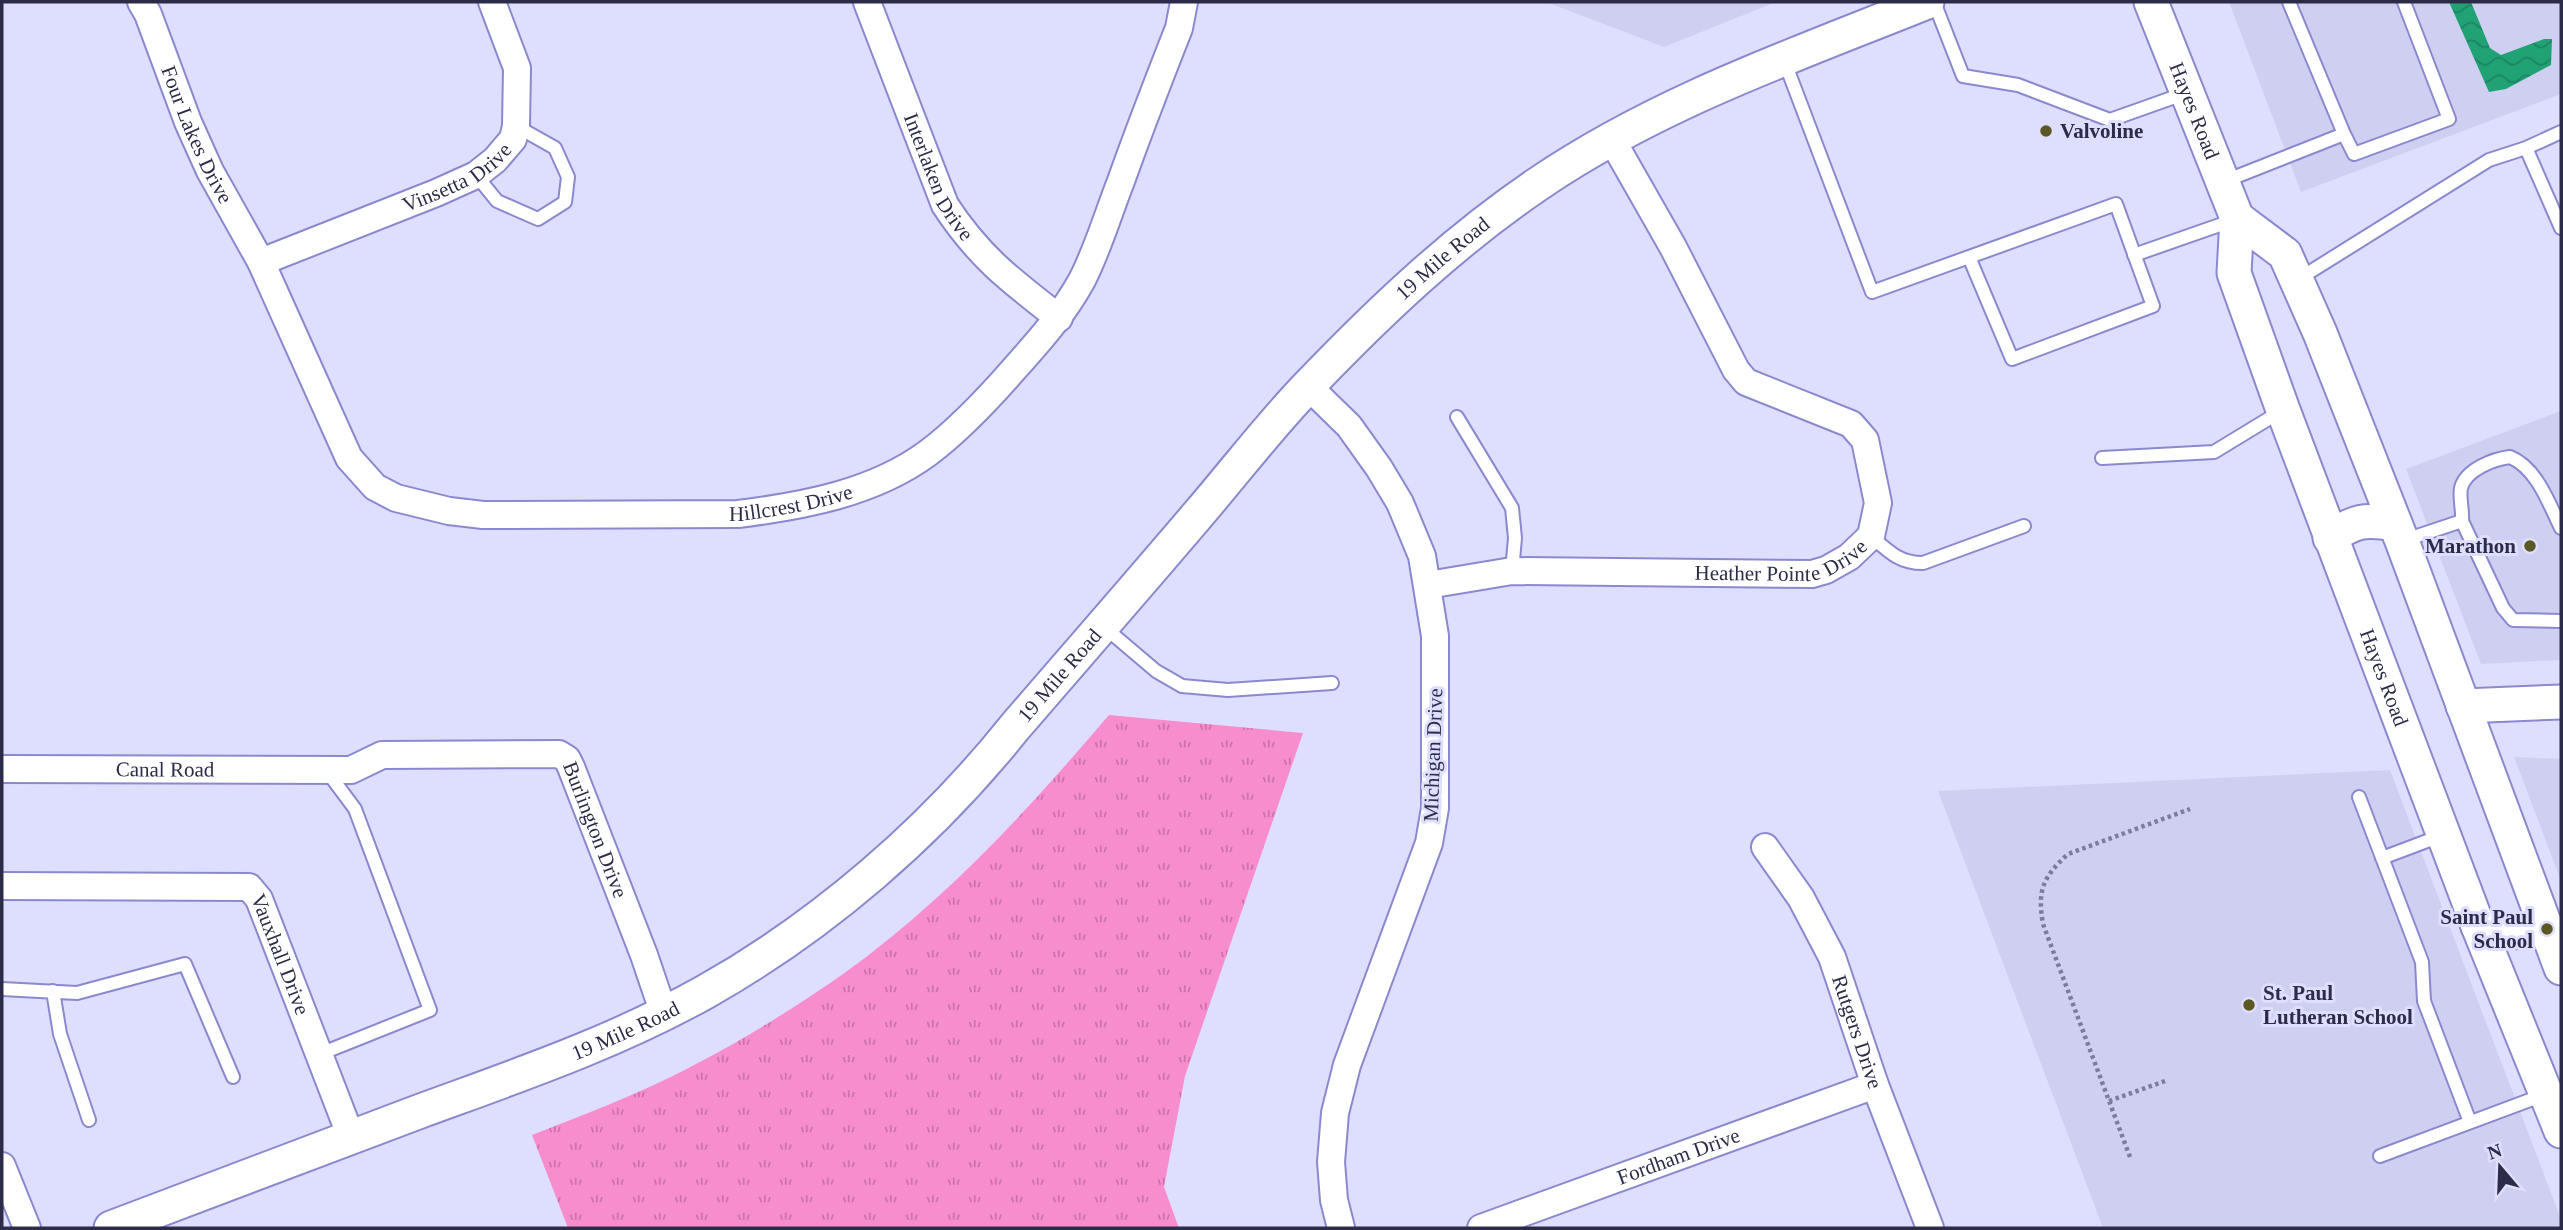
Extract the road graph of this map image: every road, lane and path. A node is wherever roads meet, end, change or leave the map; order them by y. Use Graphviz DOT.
graph roads {
  1 [pos="141,2"];
  2 [pos="492,2"];
  3 [pos="867,2"];
  4 [pos="1184,2"];
  5 [pos="1927,2"];
  6 [pos="1934,2"];
  7 [pos="2151,2"];
  8 [pos="2289,2"];
  9 [pos="2404,2"];
  10 [pos="1784,60"];
  11 [pos="2186,92"];
  12 [pos="516,126"];
  13 [pos="2561,132"];
  14 [pos="2344,134"];
  15 [pos="1612,140"];
  16 [pos="2526,148"];
  17 [pos="476,175"];
  18 [pos="2222,182"];
  19 [pos="2238,218"];
  20 [pos="2561,228"];
  21 [pos="2134,255"];
  22 [pos="1969,257"];
  23 [pos="261,262"];
  24 [pos="2297,280"];
  25 [pos="1059,318"];
  26 [pos="1308,386"];
  27 [pos="2283,410"];
  28 [pos="1457,417"];
  29 [pos="2102,458"];
  30 [pos="2462,521"];
  31 [pos="2024,526"];
  32 [pos="2561,528"];
  33 [pos="2398,533"];
  34 [pos="1871,536"];
  35 [pos="2330,538"];
  36 [pos="1512,571"];
  37 [pos="1428,585"];
  38 [pos="2561,621"];
  39 [pos="1102,626"];
  40 [pos="1332,683"];
  41 [pos="2561,702"];
  42 [pos="2463,706"];
  43 [pos="2,769"];
  44 [pos="326,769"];
  45 [pos="2359,797"];
  46 [pos="2190,809"];
  47 [pos="2443,835"];
  48 [pos="1765,847"];
  49 [pos="2382,858"];
  50 [pos="2,887"];
  51 [pos="2554,925"];
  52 [pos="2478,926"];
  53 [pos="2561,968"];
  54 [pos="2,989"];
  55 [pos="53,991"];
  56 [pos="663,1014"];
  57 [pos="320,1054"];
  58 [pos="233,1077"];
  59 [pos="2165,1081"];
  60 [pos="1875,1085"];
  61 [pos="2546,1094"];
  62 [pos="2109,1101"];
  63 [pos="89,1120"];
  64 [pos="2470,1122"];
  65 [pos="2561,1131"];
  66 [pos="351,1137"];
  67 [pos="2380,1156"];
  68 [pos="2130,1157"];
  69 [pos="2,1166"];
  70 [pos="27,1228"];
  71 [pos="111,1228"];
  72 [pos="1341,1228"];
  73 [pos="1481,1228"];
  74 [pos="1930,1228"];
  1 -- 23 [label="street, Four Lakes Drive"];
  2 -- 12 [label="street, Vinsetta Drive"];
  3 -- 25 [label="street, Interlaken Drive"];
  4 -- 25 [label="street, Hillcrest Drive"];
  5 -- 10 [label="street, 19 Mile Road"];
  6 -- 11 [label="lane"];
  7 -- 11 [label="street, Hayes Road"];
  8 -- 14 [label="lane"];
  9 -- 14 [label="lane"];
  10 -- 15 [label="street, 19 Mile Road"];
  10 -- 22 [label="lane"];
  11 -- 18 [label="street, Hayes Road"];
  12 -- 17 [label="street, Vinsetta Drive"];
  12 -- 17 [label="lane"];
  13 -- 16 [label="lane"];
  14 -- 18 [label="lane"];
  15 -- 26 [label="street, 19 Mile Road"];
  15 -- 34 [label="street, Heather Pointe Drive"];
  16 -- 20 [label="lane"];
  16 -- 24 [label="lane"];
  17 -- 23 [label="street, Vinsetta Drive"];
  18 -- 19 [label="street, Hayes Road"];
  19 -- 21 [label="lane"];
  19 -- 24 [label="street, Hayes Road"];
  19 -- 27 [label="street, Hayes Road"];
  21 -- 22 [label="lane"];
  21 -- 22 [label="lane"];
  23 -- 25 [label="street, Hillcrest Drive"];
  24 -- 33 [label="street, Hayes Road"];
  26 -- 37 [label="street, Michigan Drive"];
  26 -- 39 [label="street, 19 Mile Road"];
  27 -- 29 [label="lane"];
  27 -- 35 [label="street, Hayes Road"];
  28 -- 36 [label="lane"];
  30 -- 32 [label="lane"];
  30 -- 33 [label="lane"];
  30 -- 38 [label="lane"];
  31 -- 34 [label="lane"];
  33 -- 35 [label="street"];
  33 -- 42 [label="street, Hayes Road"];
  34 -- 36 [label="street, Heather Pointe Drive"];
  35 -- 47 [label="street, Hayes Road"];
  36 -- 37 [label="street, Heather Pointe Drive"];
  37 -- 72 [label="street, Michigan Drive"];
  39 -- 40 [label="lane"];
  39 -- 56 [label="street, 19 Mile Road"];
  41 -- 42 [label="street"];
  42 -- 51 [label="street, Hayes Road"];
  43 -- 44 [label="street, Canal Road"];
  44 -- 56 [label="street, Burlington Drive"];
  44 -- 57 [label="lane"];
  45 -- 49 [label="lane"];
  46 -- 62 [label="path"];
  47 -- 49 [label="lane"];
  47 -- 52 [label="street, Hayes Road"];
  48 -- 60 [label="street, Rutgers Drive"];
  49 -- 64 [label="lane"];
  50 -- 57 [label="street, Vauxhall Drive"];
  51 -- 52 [label="street"];
  51 -- 53 [label="street, Hayes Road"];
  52 -- 61 [label="street, Hayes Road"];
  54 -- 55 [label="lane"];
  55 -- 58 [label="lane"];
  55 -- 63 [label="lane"];
  56 -- 66 [label="street, 19 Mile Road"];
  57 -- 66 [label="street, Vauxhall Drive"];
  59 -- 62 [label="path"];
  60 -- 73 [label="street, Fordham Drive"];
  60 -- 74 [label="street, Rutgers Drive"];
  61 -- 64 [label="lane"];
  61 -- 65 [label="street, Hayes Road"];
  62 -- 68 [label="path"];
  64 -- 67 [label="lane"];
  66 -- 71 [label="street, 19 Mile Road"];
  69 -- 70 [label="street"];
}
